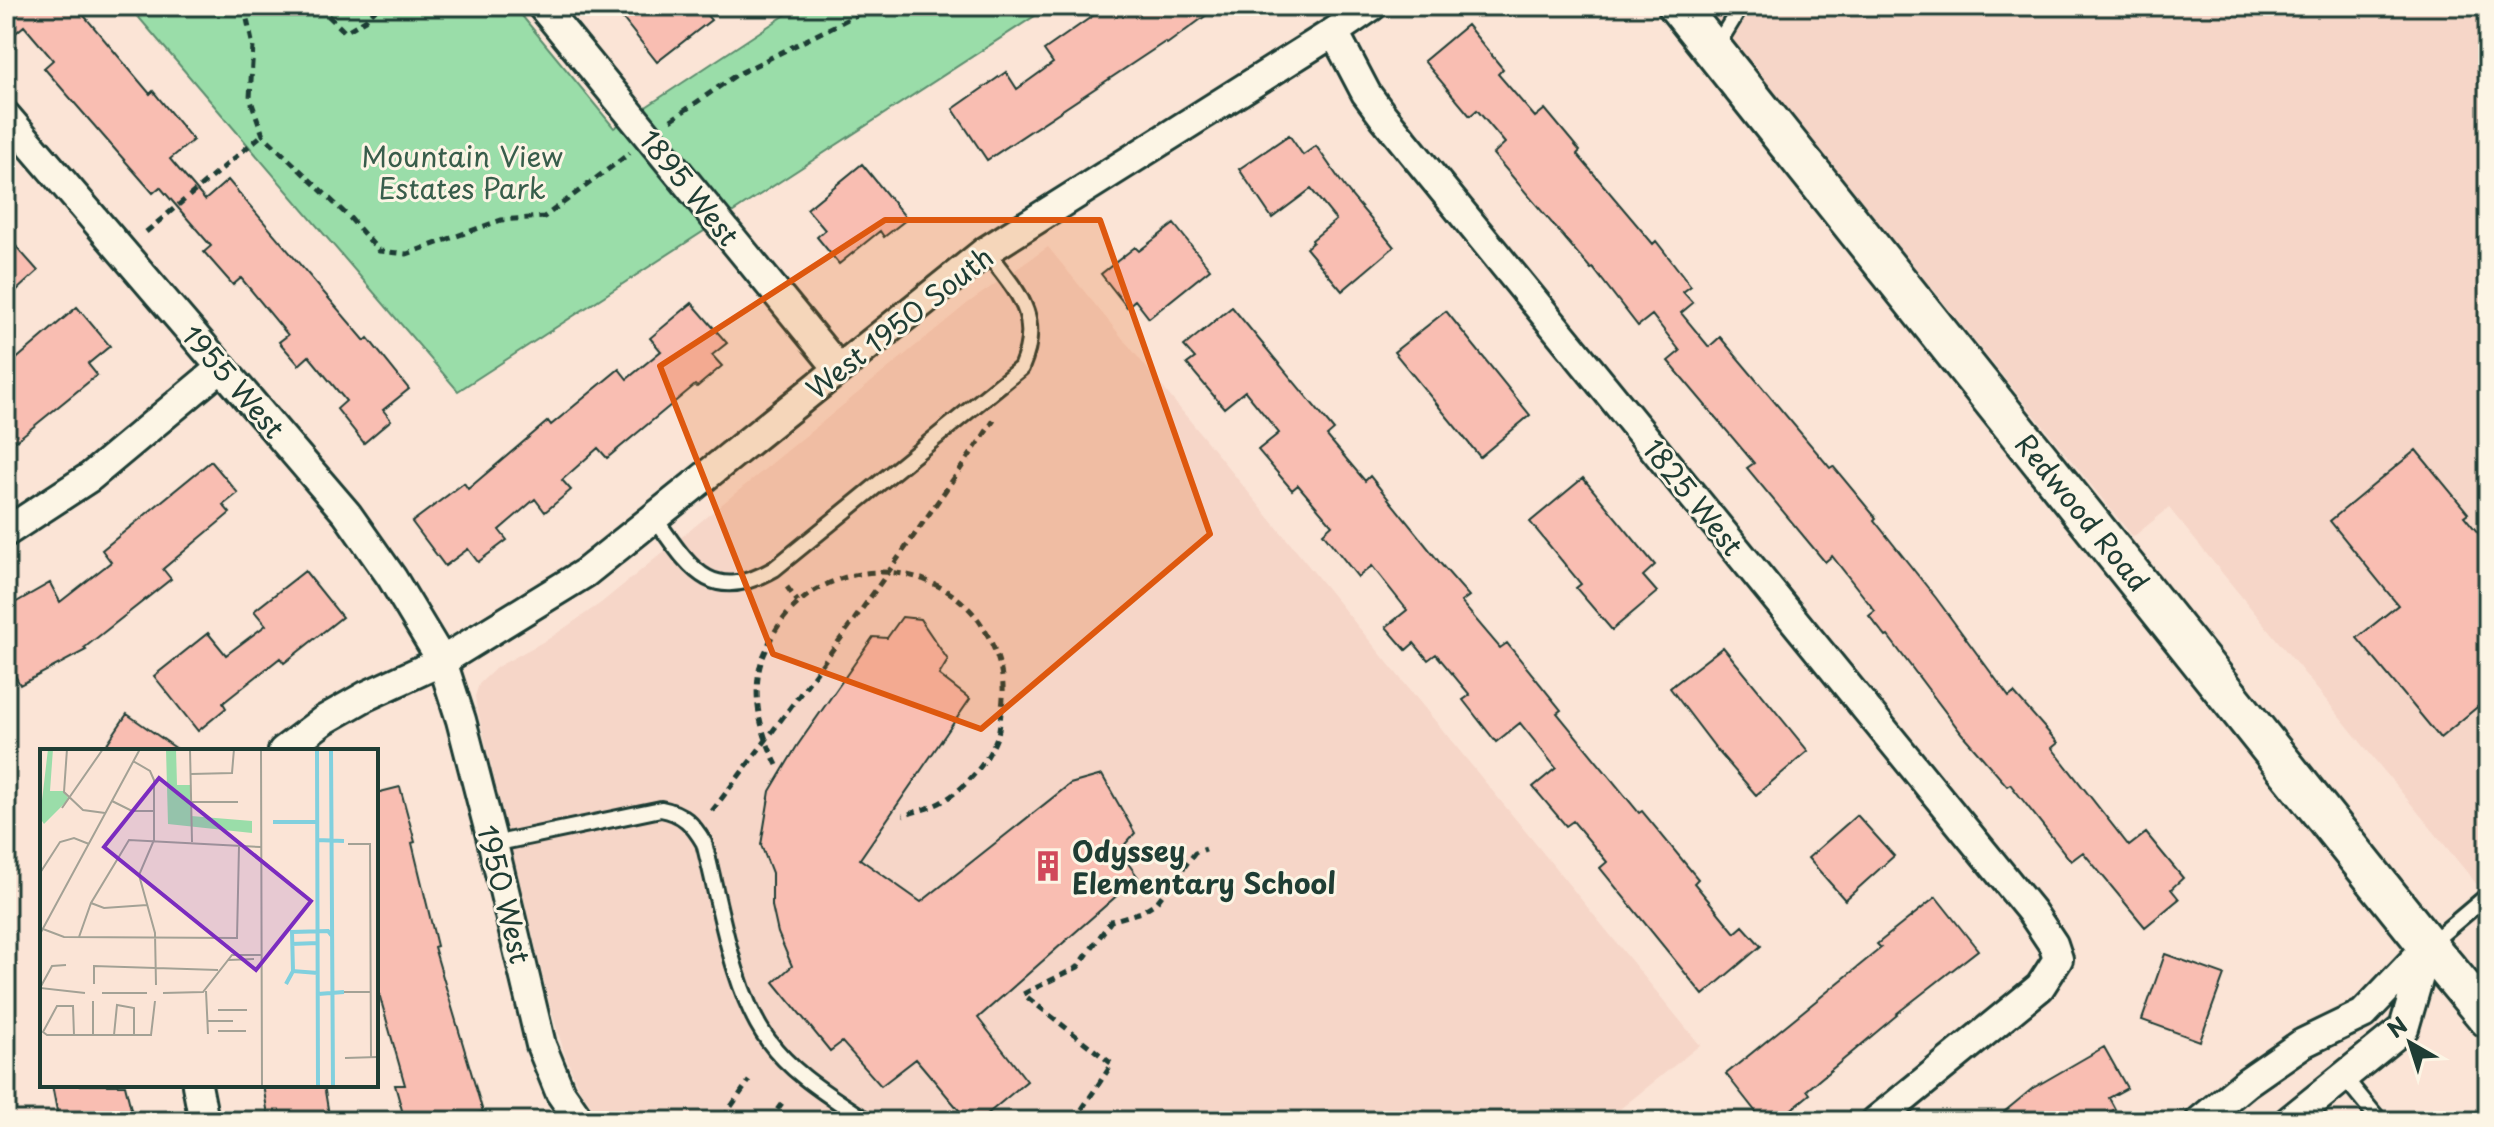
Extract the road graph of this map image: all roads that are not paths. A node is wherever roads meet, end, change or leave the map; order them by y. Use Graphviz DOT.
graph roads {
  1 [pos="542,6"];
  2 [pos="1372,6"];
  3 [pos="1678,6"];
  4 [pos="1741,6"];
  5 [pos="1334,32"];
  6 [pos="1714,51"];
  7 [pos="6,116"];
  8 [pos="986,251"];
  9 [pos="222,367"];
  10 [pos="838,368"];
  11 [pos="654,517"];
  12 [pos="6,532"];
  13 [pos="442,661"];
  14 [pos="286,749"];
  15 [pos="493,844"];
  16 [pos="2488,895"];
  17 [pos="2428,946"];
  18 [pos="2488,1018"];
  19 [pos="2344,1077"];
  20 [pos="197,1087"];
  21 [pos="204,1121"];
  22 [pos="580,1121"];
  23 [pos="867,1121"];
  24 [pos="1876,1121"];
  25 [pos="2200,1121"];
  26 [pos="2289,1121"];
  27 [pos="2380,1121"];
  1 -- 10 [label="street, 1895 West"];
  2 -- 5 [label="street, West 1950 South"];
  3 -- 6 [label="main road, Redwood Road"];
  4 -- 6 [label="lane"];
  5 -- 8 [label="street, West 1950 South"];
  5 -- 24 [label="street, 1825 West"];
  6 -- 17 [label="main road, Redwood Road"];
  7 -- 9 [label="street, 1955 West"];
  8 -- 10 [label="street, West 1950 South"];
  8 -- 11 [label="lane"];
  9 -- 12 [label="street"];
  9 -- 13 [label="street, 1955 West"];
  10 -- 11 [label="street, West 1950 South"];
  11 -- 13 [label="street, West 1950 South"];
  13 -- 14 [label="street, West 1950 South"];
  13 -- 15 [label="street, 1950 West"];
  15 -- 22 [label="street, 1950 West"];
  15 -- 23 [label="lane"];
  16 -- 17 [label="lane"];
  17 -- 18 [label="main road, Redwood Road"];
  17 -- 19 [label="street"];
  17 -- 25 [label="street"];
  19 -- 26 [label="street"];
  19 -- 27 [label="lane"];
  20 -- 21 [label="street"];
}
